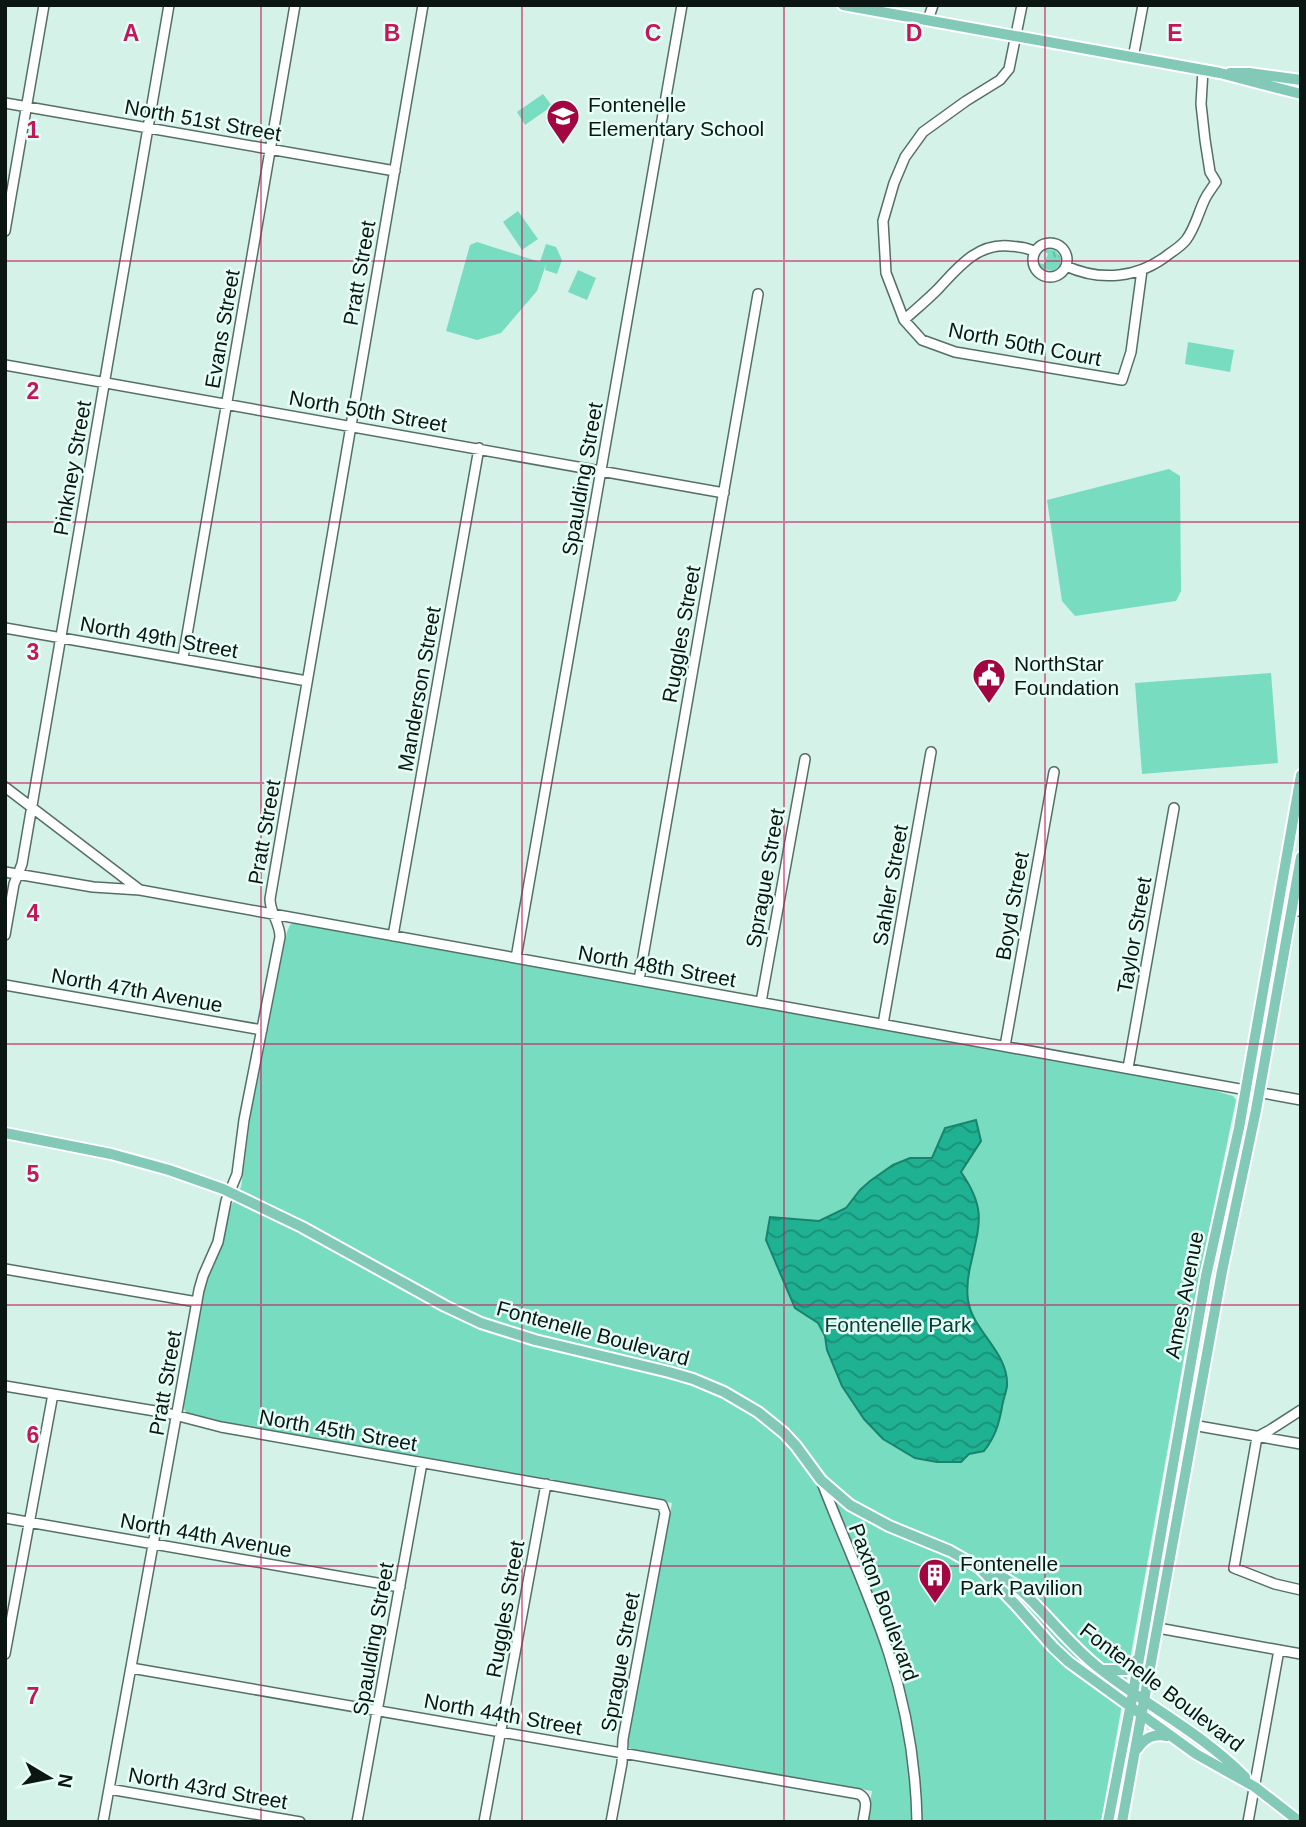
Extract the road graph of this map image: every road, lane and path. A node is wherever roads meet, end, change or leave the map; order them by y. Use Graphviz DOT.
graph roads {
  1 [pos="44,5"];
  2 [pos="169,5"];
  3 [pos="295,5"];
  4 [pos="423,5"];
  5 [pos="682,5"];
  6 [pos="843,5"];
  7 [pos="933,5"];
  8 [pos="1022,5"];
  9 [pos="1143,5"];
  10 [pos="928,20"];
  11 [pos="1016,36"];
  12 [pos="1133,58"];
  13 [pos="1203,70"];
  14 [pos="1220,73"];
  15 [pos="1301,80"];
  16 [pos="1301,94"];
  17 [pos="5,103"];
  18 [pos="27,107"];
  19 [pos="148,128"];
  20 [pos="270,149"];
  21 [pos="395,171"];
  22 [pos="5,231"];
  23 [pos="1035,252"];
  24 [pos="1066,266"];
  25 [pos="1142,270"];
  26 [pos="758,295"];
  27 [pos="904,320"];
  28 [pos="5,366"];
  29 [pos="104,383"];
  30 [pos="226,404"];
  31 [pos="351,426"];
  32 [pos="479,448"];
  33 [pos="601,470"];
  34 [pos="724,493"];
  35 [pos="5,628"];
  36 [pos="61,638"];
  37 [pos="183,658"];
  38 [pos="307,681"];
  39 [pos="931,752"];
  40 [pos="805,759"];
  41 [pos="1054,772"];
  42 [pos="1301,775"];
  43 [pos="5,788"];
  44 [pos="32,808"];
  45 [pos="1174,808"];
  46 [pos="1301,858"];
  47 [pos="5,872"];
  48 [pos="18,874"];
  49 [pos="140,890"];
  50 [pos="1277,911"];
  51 [pos="1296,911"];
  52 [pos="273,915"];
  53 [pos="5,935"];
  54 [pos="393,936"];
  55 [pos="516,958"];
  56 [pos="639,980"];
  57 [pos="5,985"];
  58 [pos="761,1002"];
  59 [pos="883,1024"];
  60 [pos="262,1030"];
  61 [pos="1005,1046"];
  62 [pos="1128,1068"];
  63 [pos="1246,1090"];
  64 [pos="1260,1093"];
  65 [pos="1301,1100"];
  66 [pos="5,1133"];
  67 [pos="230,1192"];
  68 [pos="5,1269"];
  69 [pos="197,1302"];
  70 [pos="5,1386"];
  71 [pos="54,1394"];
  72 [pos="1301,1410"];
  73 [pos="177,1416"];
  74 [pos="1181,1423"];
  75 [pos="1194,1425"];
  76 [pos="1258,1437"];
  77 [pos="1301,1444"];
  78 [pos="422,1463"];
  79 [pos="821,1480"];
  80 [pos="546,1485"];
  81 [pos="850,1505"];
  82 [pos="1166,1505"];
  83 [pos="664,1508"];
  84 [pos="5,1518"];
  85 [pos="836,1521"];
  86 [pos="30,1522"];
  87 [pos="153,1544"];
  88 [pos="980,1568"];
  89 [pos="1165,1586"];
  90 [pos="400,1587"];
  91 [pos="1301,1590"];
  92 [pos="1158,1628"];
  93 [pos="1279,1650"];
  94 [pos="5,1654"];
  95 [pos="1301,1654"];
  96 [pos="1138,1659"];
  97 [pos="131,1668"];
  98 [pos="1100,1669"];
  99 [pos="1133,1693"];
  100 [pos="1144,1701"];
  101 [pos="1130,1708"];
  102 [pos="377,1711"];
  103 [pos="1142,1716"];
  104 [pos="501,1732"];
  105 [pos="1174,1739"];
  106 [pos="1135,1751"];
  107 [pos="623,1753"];
  108 [pos="1255,1787"];
  109 [pos="109,1789"];
  110 [pos="103,1822"];
  111 [pos="300,1822"];
  112 [pos="357,1822"];
  113 [pos="484,1822"];
  114 [pos="611,1822"];
  115 [pos="863,1822"];
  116 [pos="916,1822"];
  117 [pos="1108,1822"];
  118 [pos="1122,1822"];
  119 [pos="1248,1822"];
  120 [pos="1300,1822"];
  1 -- 18 [label="street"];
  2 -- 19 [label="street, Pinkney Street"];
  3 -- 20 [label="street, Evans Street"];
  4 -- 21 [label="street, Pratt Street"];
  5 -- 33 [label="street, Spaulding Street"];
  6 -- 10 [label="main road"];
  7 -- 10 [label="street"];
  8 -- 11 [label="street"];
  9 -- 12 [label="street"];
  10 -- 11 [label="main road"];
  11 -- 12 [label="main road"];
  11 -- 27 [label="street"];
  12 -- 13 [label="main road"];
  13 -- 14 [label="main road"];
  13 -- 25 [label="street"];
  14 -- 15 [label="main road"];
  14 -- 16 [label="main road"];
  17 -- 18 [label="street, North 51st Street"];
  18 -- 19 [label="street, North 51st Street"];
  18 -- 22 [label="street"];
  19 -- 20 [label="street, North 51st Street"];
  19 -- 29 [label="street, Pinkney Street"];
  20 -- 21 [label="street, North 51st Street"];
  20 -- 30 [label="street, Evans Street"];
  21 -- 31 [label="street, Pratt Street"];
  23 -- 24 [label="street"];
  23 -- 24 [label="street"];
  23 -- 27 [label="street"];
  24 -- 25 [label="street"];
  25 -- 27 [label="street, North 50th Court"];
  26 -- 34 [label="street, Ruggles Street"];
  28 -- 29 [label="street, North 50th Street"];
  29 -- 30 [label="street, North 50th Street"];
  29 -- 36 [label="street, Pinkney Street"];
  30 -- 31 [label="street, North 50th Street"];
  30 -- 37 [label="street, Evans Street"];
  31 -- 32 [label="street, North 50th Street"];
  31 -- 38 [label="street, Pratt Street"];
  32 -- 33 [label="street, North 50th Street"];
  32 -- 54 [label="street, Manderson Street"];
  33 -- 34 [label="street, North 50th Street"];
  33 -- 55 [label="street, Spaulding Street"];
  34 -- 56 [label="street, Ruggles Street"];
  35 -- 36 [label="street, North 49th Street"];
  36 -- 37 [label="street, North 49th Street"];
  36 -- 44 [label="street, Pinkney Street"];
  37 -- 38 [label="street, North 49th Street"];
  38 -- 52 [label="street, Pratt Street"];
  39 -- 59 [label="street, Sahler Street"];
  40 -- 58 [label="street, Sprague Street"];
  41 -- 61 [label="street, Boyd Street"];
  42 -- 50 [label="main road, Ames Avenue"];
  43 -- 44 [label="street"];
  44 -- 48 [label="street, Pinkney Street"];
  44 -- 49 [label="street"];
  45 -- 62 [label="street, Taylor Street"];
  46 -- 51 [label="main road, Ames Avenue"];
  47 -- 48 [label="street, North 48th Street"];
  48 -- 49 [label="street, North 48th Street"];
  48 -- 53 [label="street, Pinkney Street"];
  49 -- 52 [label="street, North 48th Street"];
  50 -- 51 [label="street"];
  50 -- 63 [label="main road, Ames Avenue"];
  51 -- 64 [label="main road, Ames Avenue"];
  52 -- 54 [label="street, North 48th Street"];
  52 -- 60 [label="street, Pratt Street"];
  54 -- 55 [label="street, North 48th Street"];
  55 -- 56 [label="street, North 48th Street"];
  56 -- 58 [label="street, North 48th Street"];
  57 -- 60 [label="street, North 47th Avenue"];
  58 -- 59 [label="street, North 48th Street"];
  59 -- 61 [label="street, North 48th Street"];
  60 -- 67 [label="street, Pratt Street"];
  61 -- 62 [label="street, North 48th Street"];
  62 -- 63 [label="street, North 48th Street"];
  63 -- 64 [label="street, North 48th Street"];
  63 -- 74 [label="main road, Ames Avenue"];
  64 -- 65 [label="street, North 48th Street"];
  64 -- 75 [label="main road, Ames Avenue"];
  66 -- 67 [label="main road, Fontenelle Boulevard"];
  67 -- 69 [label="street, Pratt Street"];
  67 -- 79 [label="main road, Fontenelle Boulevard"];
  68 -- 69 [label="street"];
  69 -- 73 [label="street, Pratt Street"];
  70 -- 71 [label="street, North 45th Street"];
  71 -- 73 [label="street, North 45th Street"];
  71 -- 86 [label="street"];
  72 -- 76 [label="street"];
  73 -- 78 [label="street, North 45th Street"];
  73 -- 87 [label="street, Pratt Street"];
  74 -- 75 [label="street"];
  74 -- 82 [label="main road, Ames Avenue"];
  75 -- 76 [label="street"];
  75 -- 89 [label="main road, Ames Avenue"];
  76 -- 77 [label="street"];
  76 -- 91 [label="street"];
  78 -- 80 [label="street, North 45th Street"];
  78 -- 90 [label="street, Spaulding Street"];
  79 -- 81 [label="main road, Fontenelle Boulevard"];
  79 -- 85 [label="street, Paxton Boulevard"];
  80 -- 83 [label="street, North 45th Street"];
  80 -- 104 [label="street, Ruggles Street"];
  81 -- 85 [label="street"];
  81 -- 88 [label="main road, Fontenelle Boulevard"];
  82 -- 89 [label="main road"];
  82 -- 96 [label="main road, Ames Avenue"];
  83 -- 107 [label="street, Sprague Street"];
  84 -- 86 [label="street, North 44th Avenue"];
  85 -- 116 [label="street, Paxton Boulevard"];
  86 -- 87 [label="street, North 44th Avenue"];
  86 -- 94 [label="street"];
  87 -- 90 [label="street, North 44th Avenue"];
  87 -- 97 [label="street, Pratt Street"];
  88 -- 98 [label="main road, Fontenelle Boulevard"];
  88 -- 101 [label="main road, Fontenelle Boulevard"];
  89 -- 92 [label="main road, Ames Avenue"];
  90 -- 102 [label="street, Spaulding Street"];
  92 -- 93 [label="street"];
  92 -- 100 [label="main road, Ames Avenue"];
  93 -- 95 [label="street"];
  93 -- 108 [label="street"];
  96 -- 98 [label="main road"];
  96 -- 99 [label="main road, Ames Avenue"];
  97 -- 102 [label="street, North 44th Street"];
  97 -- 109 [label="street, Pratt Street"];
  98 -- 99 [label="main road, Fontenelle Boulevard"];
  99 -- 100 [label="main road, Fontenelle Boulevard"];
  99 -- 101 [label="main road, Ames Avenue"];
  100 -- 103 [label="main road, Ames Avenue"];
  100 -- 108 [label="main road, Fontenelle Boulevard"];
  101 -- 103 [label="main road, Fontenelle Boulevard"];
  101 -- 117 [label="main road, Ames Avenue"];
  102 -- 104 [label="street, North 44th Street"];
  102 -- 112 [label="street, Spaulding Street"];
  103 -- 105 [label="main road, Fontenelle Boulevard"];
  103 -- 106 [label="main road, Ames Avenue"];
  104 -- 107 [label="street, North 44th Street"];
  104 -- 113 [label="street, Ruggles Street"];
  105 -- 106 [label="main road"];
  105 -- 108 [label="main road, Fontenelle Boulevard"];
  106 -- 118 [label="main road, Ames Avenue"];
  107 -- 114 [label="street, Sprague Street"];
  107 -- 115 [label="street, North 44th Street"];
  108 -- 119 [label="street"];
  108 -- 120 [label="main road, Fontenelle Boulevard"];
  109 -- 110 [label="street, Pratt Street"];
  109 -- 111 [label="street, North 43rd Street"];
}
